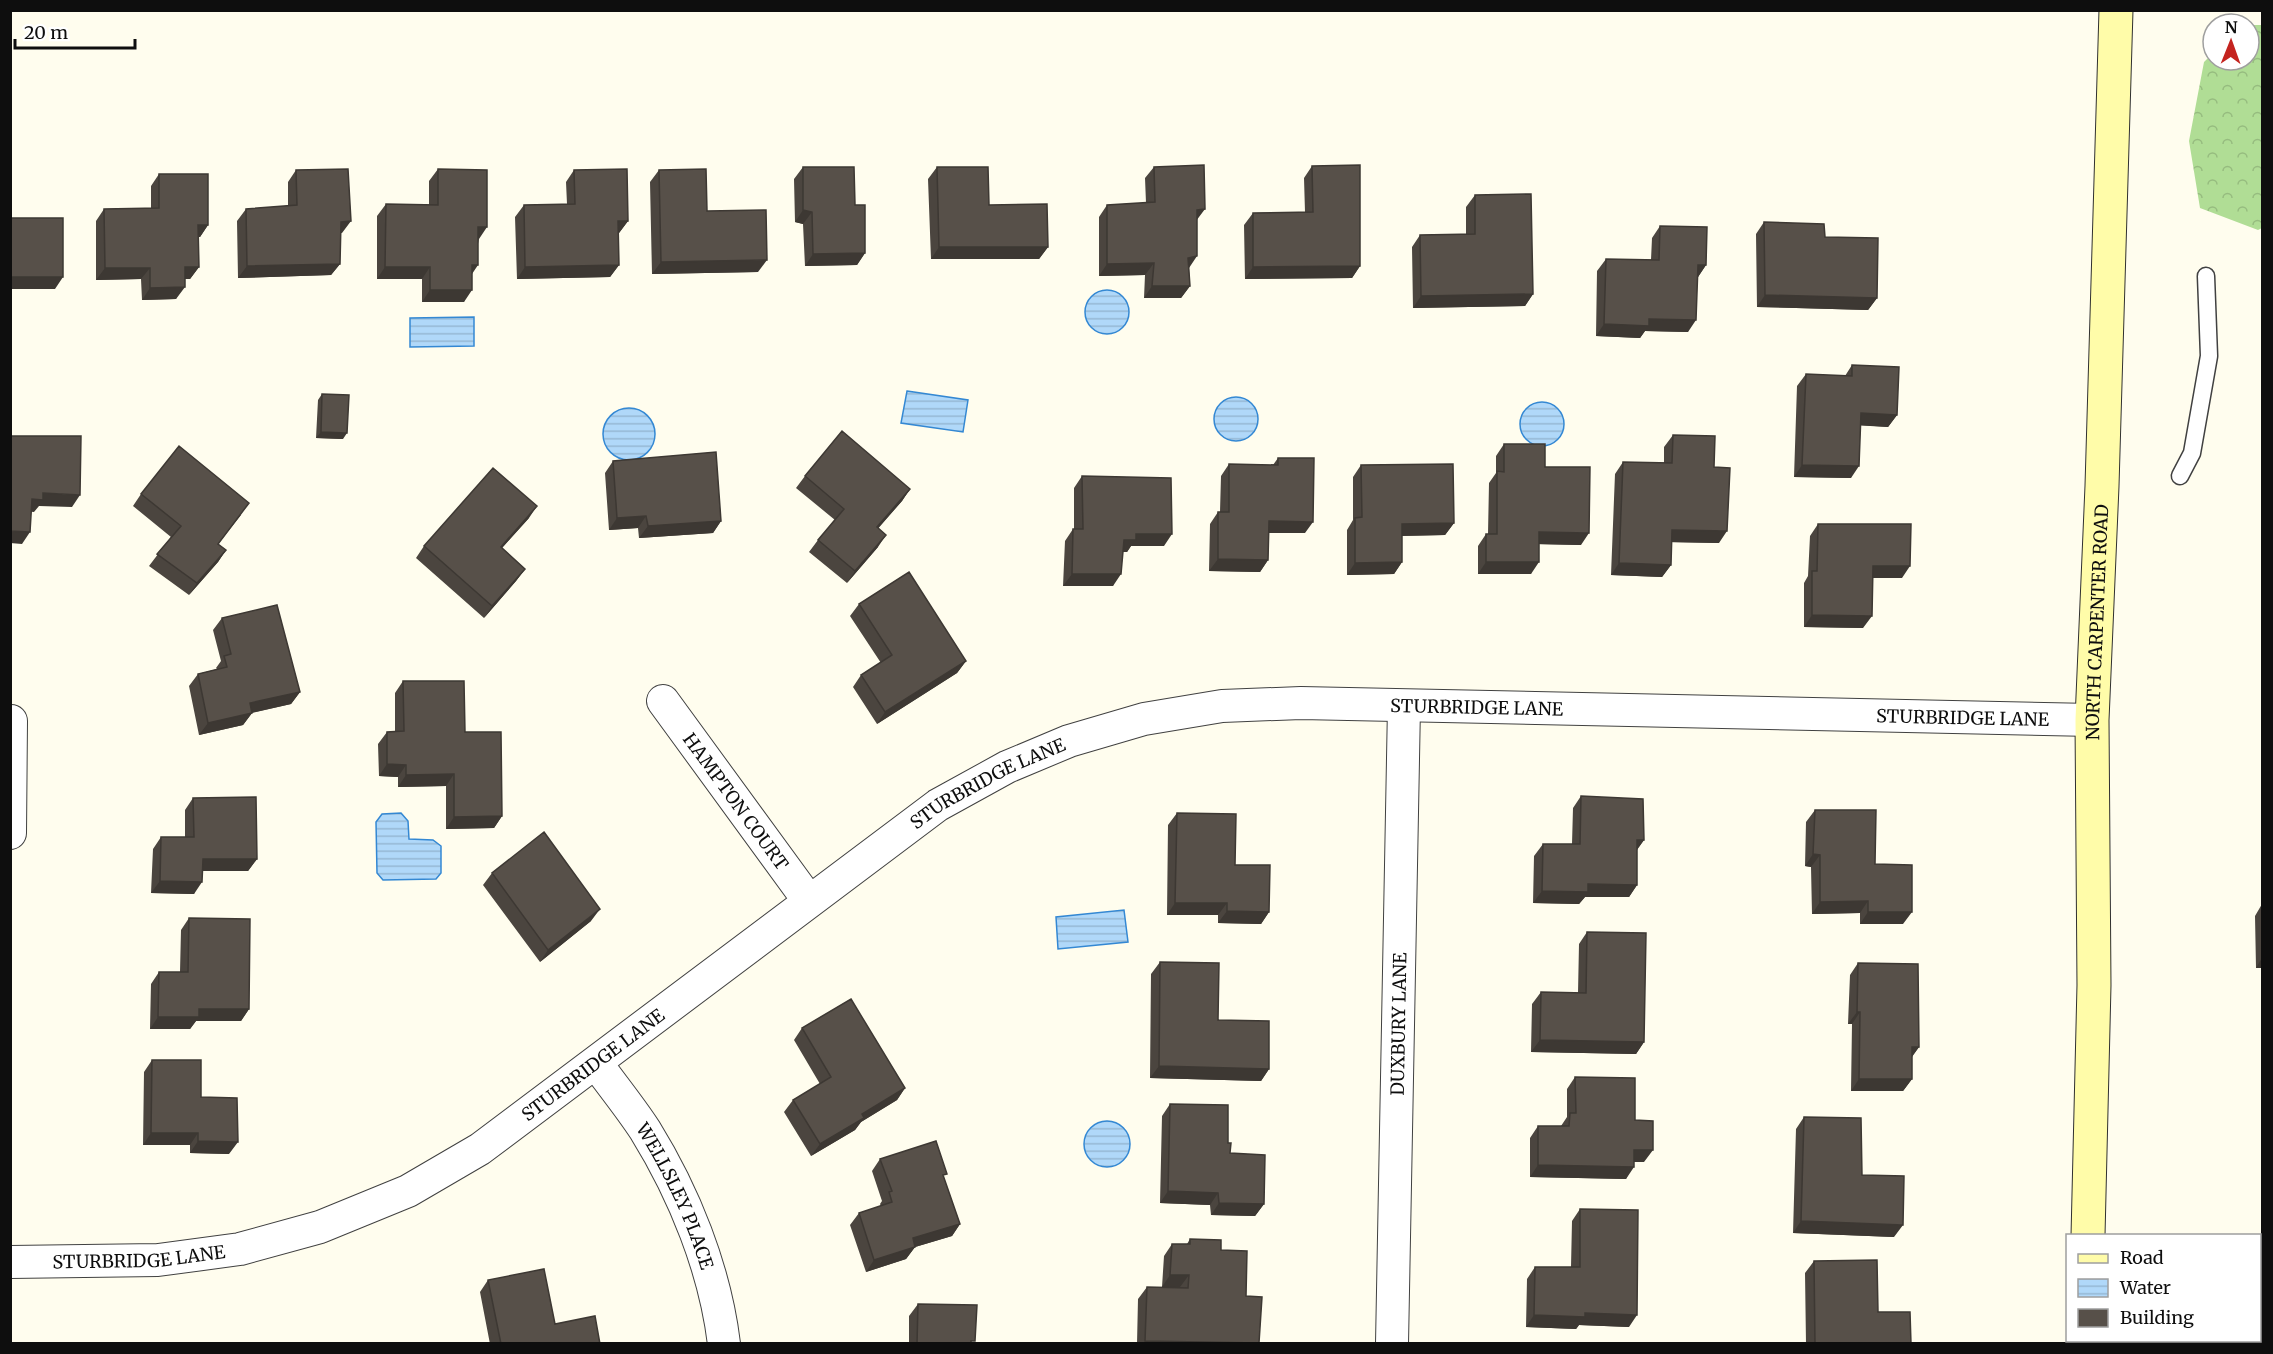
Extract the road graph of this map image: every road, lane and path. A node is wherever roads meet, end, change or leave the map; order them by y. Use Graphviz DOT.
graph roads {
  1 [pos="2116,10"];
  2 [pos="2206,276"];
  3 [pos="2180,476"];
  4 [pos="663,701"];
  5 [pos="1404,706"];
  6 [pos="2092,720"];
  7 [pos="11,721"];
  8 [pos="10,833"];
  9 [pos="809,901"];
  10 [pos="596,1063"];
  11 [pos="2088,1234"];
  12 [pos="10,1262"];
  13 [pos="724,1344"];
  14 [pos="1392,1344"];
  1 -- 6 [label="street, NORTH CARPENTER ROAD"];
  2 -- 3 [label="lane"];
  4 -- 9 [label="street, HAMPTON COURT"];
  5 -- 6 [label="street, STURBRIDGE LANE"];
  5 -- 9 [label="street, STURBRIDGE LANE"];
  5 -- 14 [label="street, DUXBURY LANE"];
  6 -- 11 [label="street, NORTH CARPENTER ROAD"];
  7 -- 8 [label="street"];
  9 -- 10 [label="street, STURBRIDGE LANE"];
  10 -- 12 [label="street, STURBRIDGE LANE"];
  10 -- 13 [label="street, WELLSLEY PLACE"];
}
